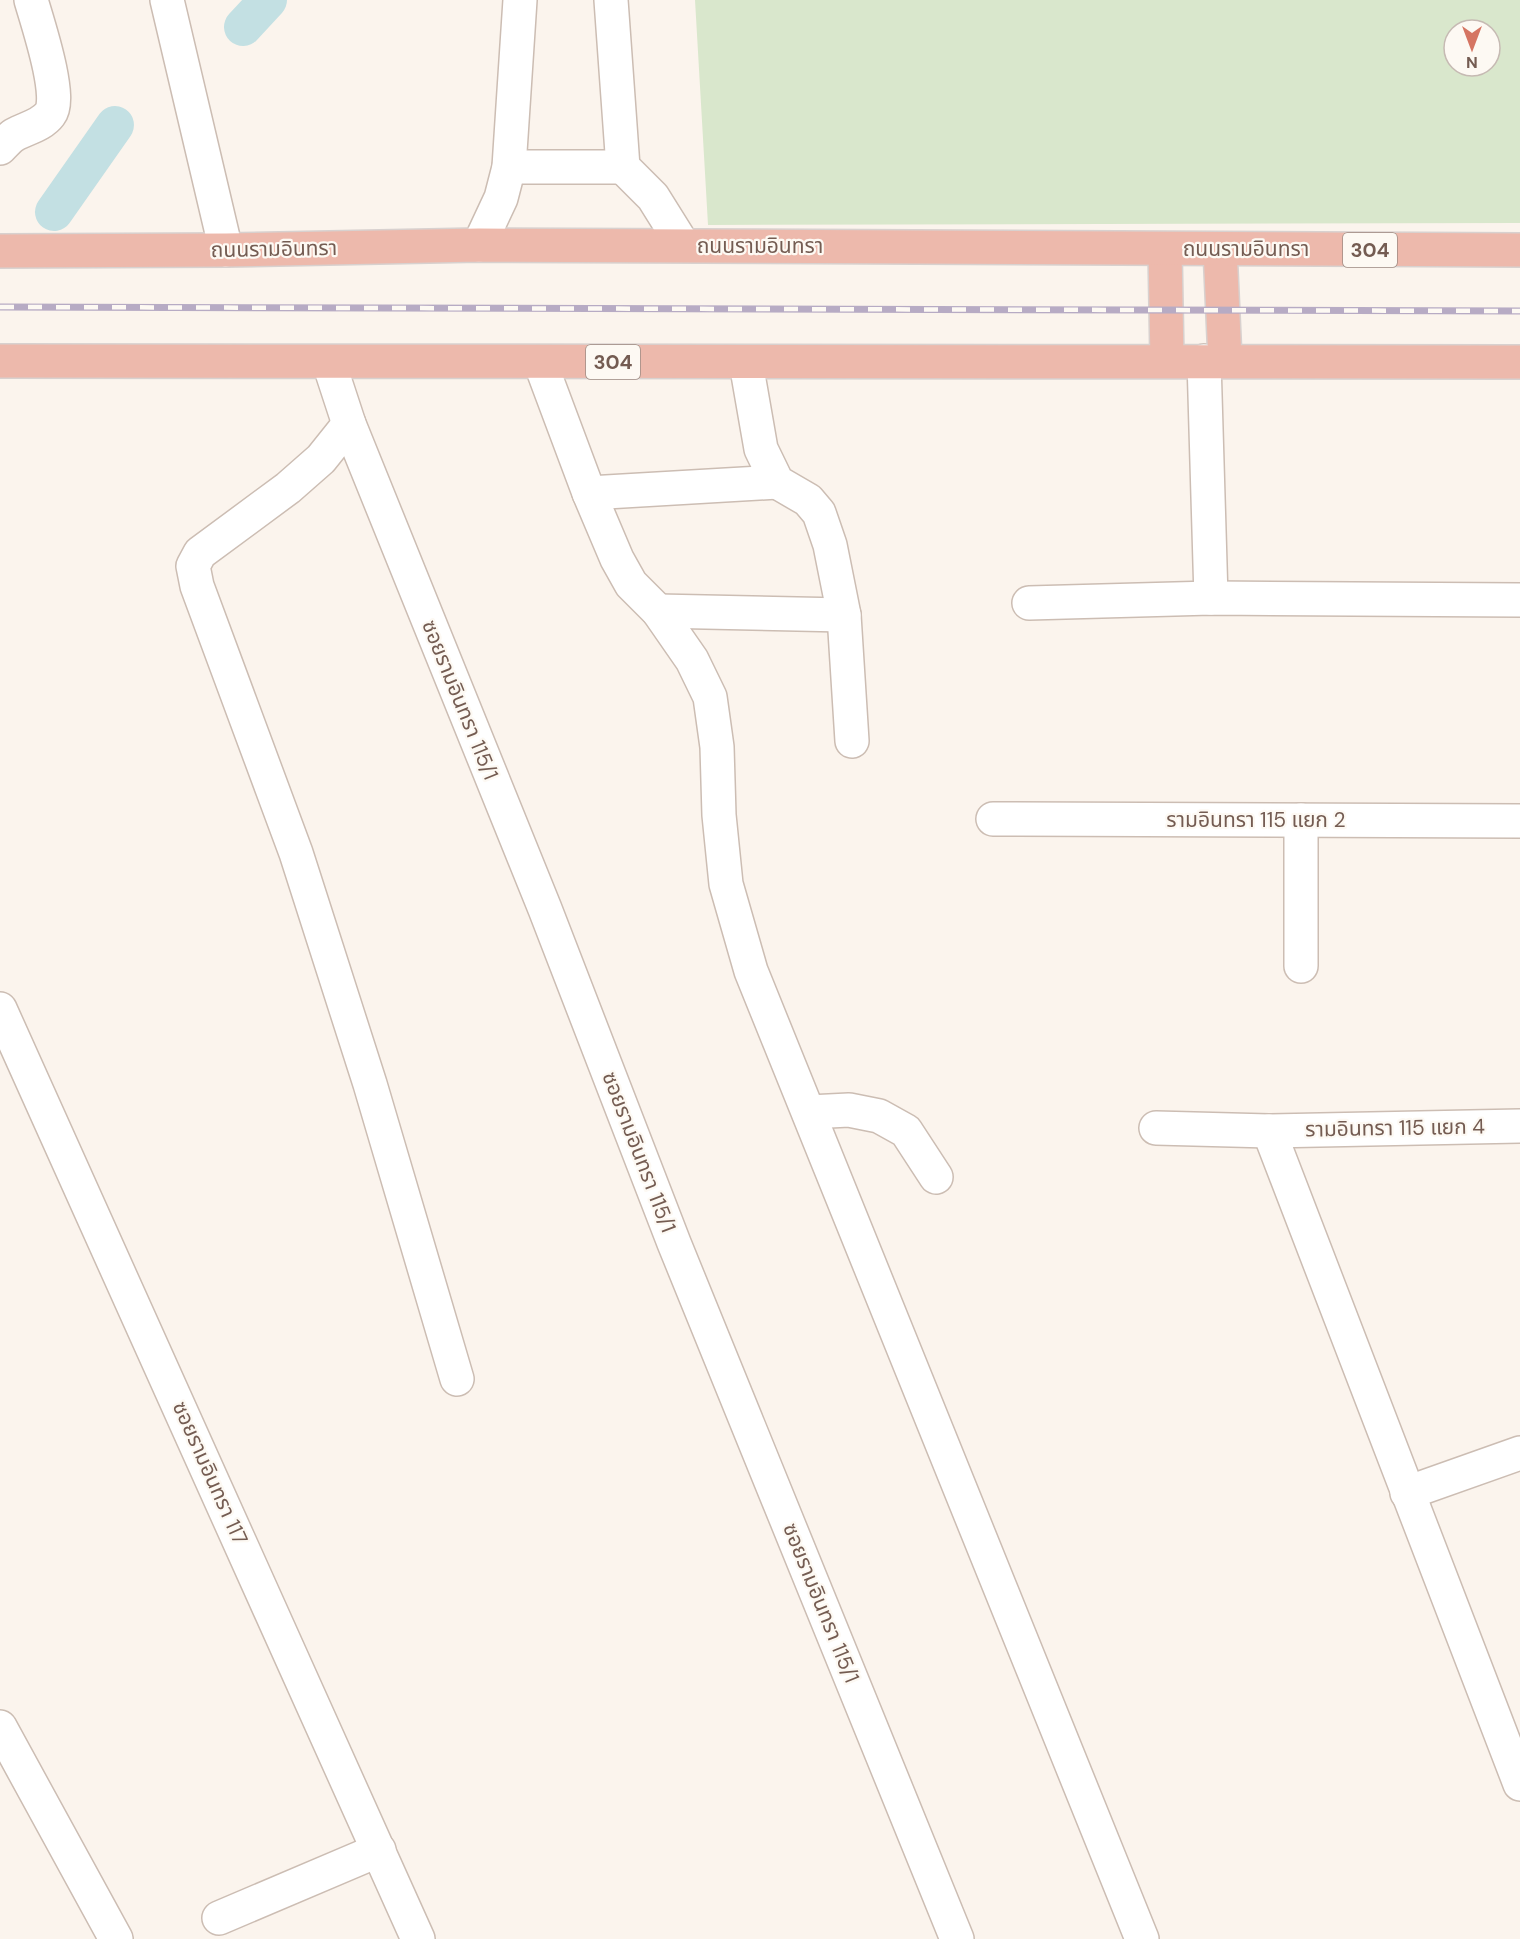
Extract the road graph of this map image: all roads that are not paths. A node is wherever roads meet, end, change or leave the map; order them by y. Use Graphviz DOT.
graph roads {
  1 [pos="31,0"];
  2 [pos="167,0"];
  3 [pos="520,0"];
  4 [pos="611,0"];
  5 [pos="0,148"];
  6 [pos="509,167"];
  7 [pos="624,167"];
  8 [pos="479,245"];
  9 [pos="683,245"];
  10 [pos="1220,249"];
  11 [pos="226,250"];
  12 [pos="1165,250"];
  13 [pos="1520,250"];
  14 [pos="0,251"];
  15 [pos="1167,360"];
  16 [pos="0,361"];
  17 [pos="1214,361"];
  18 [pos="540,362"];
  19 [pos="1520,362"];
  20 [pos="329,363"];
  21 [pos="746,363"];
  22 [pos="349,424"];
  23 [pos="777,482"];
  24 [pos="589,493"];
  25 [pos="1211,598"];
  26 [pos="1520,600"];
  27 [pos="1029,603"];
  28 [pos="658,611"];
  29 [pos="843,615"];
  30 [pos="852,741"];
  31 [pos="993,819"];
  32 [pos="1302,820"];
  33 [pos="1520,821"];
  34 [pos="1302,966"];
  35 [pos="0,1008"];
  36 [pos="809,1112"];
  37 [pos="1520,1126"];
  38 [pos="1156,1128"];
  39 [pos="1269,1131"];
  40 [pos="936,1177"];
  41 [pos="457,1379"];
  42 [pos="1520,1453"];
  43 [pos="1407,1493"];
  44 [pos="0,1727"];
  45 [pos="1520,1784"];
  46 [pos="379,1850"];
  47 [pos="219,1918"];
  48 [pos="116,1939"];
  49 [pos="418,1939"];
  50 [pos="957,1939"];
  51 [pos="1142,1939"];
  1 -- 5 [label="street"];
  2 -- 11 [label="street"];
  3 -- 6 [label="street"];
  4 -- 7 [label="street"];
  6 -- 7 [label="street"];
  6 -- 8 [label="street"];
  7 -- 9 [label="street"];
  8 -- 9 [label="highway, ถนนรามอินทรา / 304"];
  8 -- 11 [label="highway, ถนนรามอินทรา / 304"];
  9 -- 12 [label="highway, ถนนรามอินทรา / 304"];
  10 -- 12 [label="highway, ถนนรามอินทรา / 304"];
  10 -- 13 [label="highway, ถนนรามอินทรา / 304"];
  10 -- 17 [label="highway"];
  11 -- 14 [label="highway, ถนนรามอินทรา / 304"];
  12 -- 15 [label="highway"];
  15 -- 17 [label="highway, 304"];
  15 -- 21 [label="highway, 304"];
  16 -- 20 [label="highway, 304"];
  17 -- 19 [label="highway, 304"];
  17 -- 25 [label="street"];
  18 -- 20 [label="highway, 304"];
  18 -- 21 [label="highway, 304"];
  18 -- 24 [label="street"];
  20 -- 22 [label="street, ซอยรามอินทรา 115/1"];
  21 -- 23 [label="street"];
  22 -- 41 [label="street"];
  22 -- 50 [label="street, ซอยรามอินทรา 115/1"];
  23 -- 24 [label="street"];
  23 -- 29 [label="street"];
  24 -- 28 [label="street"];
  25 -- 26 [label="street"];
  25 -- 27 [label="street"];
  28 -- 29 [label="street"];
  28 -- 36 [label="street"];
  29 -- 30 [label="street"];
  31 -- 32 [label="street, รามอินทรา 115 แยก 2"];
  32 -- 33 [label="street, รามอินทรา 115 แยก 2"];
  32 -- 34 [label="street"];
  35 -- 46 [label="street, ซอยรามอินทรา 117"];
  36 -- 40 [label="street"];
  36 -- 51 [label="street"];
  37 -- 39 [label="street, รามอินทรา 115 แยก 4"];
  38 -- 39 [label="street, รามอินทรา 115 แยก 4"];
  39 -- 43 [label="street"];
  42 -- 43 [label="street"];
  43 -- 45 [label="street"];
  44 -- 48 [label="street"];
  46 -- 47 [label="street"];
  46 -- 49 [label="street, ซอยรามอินทรา 117"];
}
